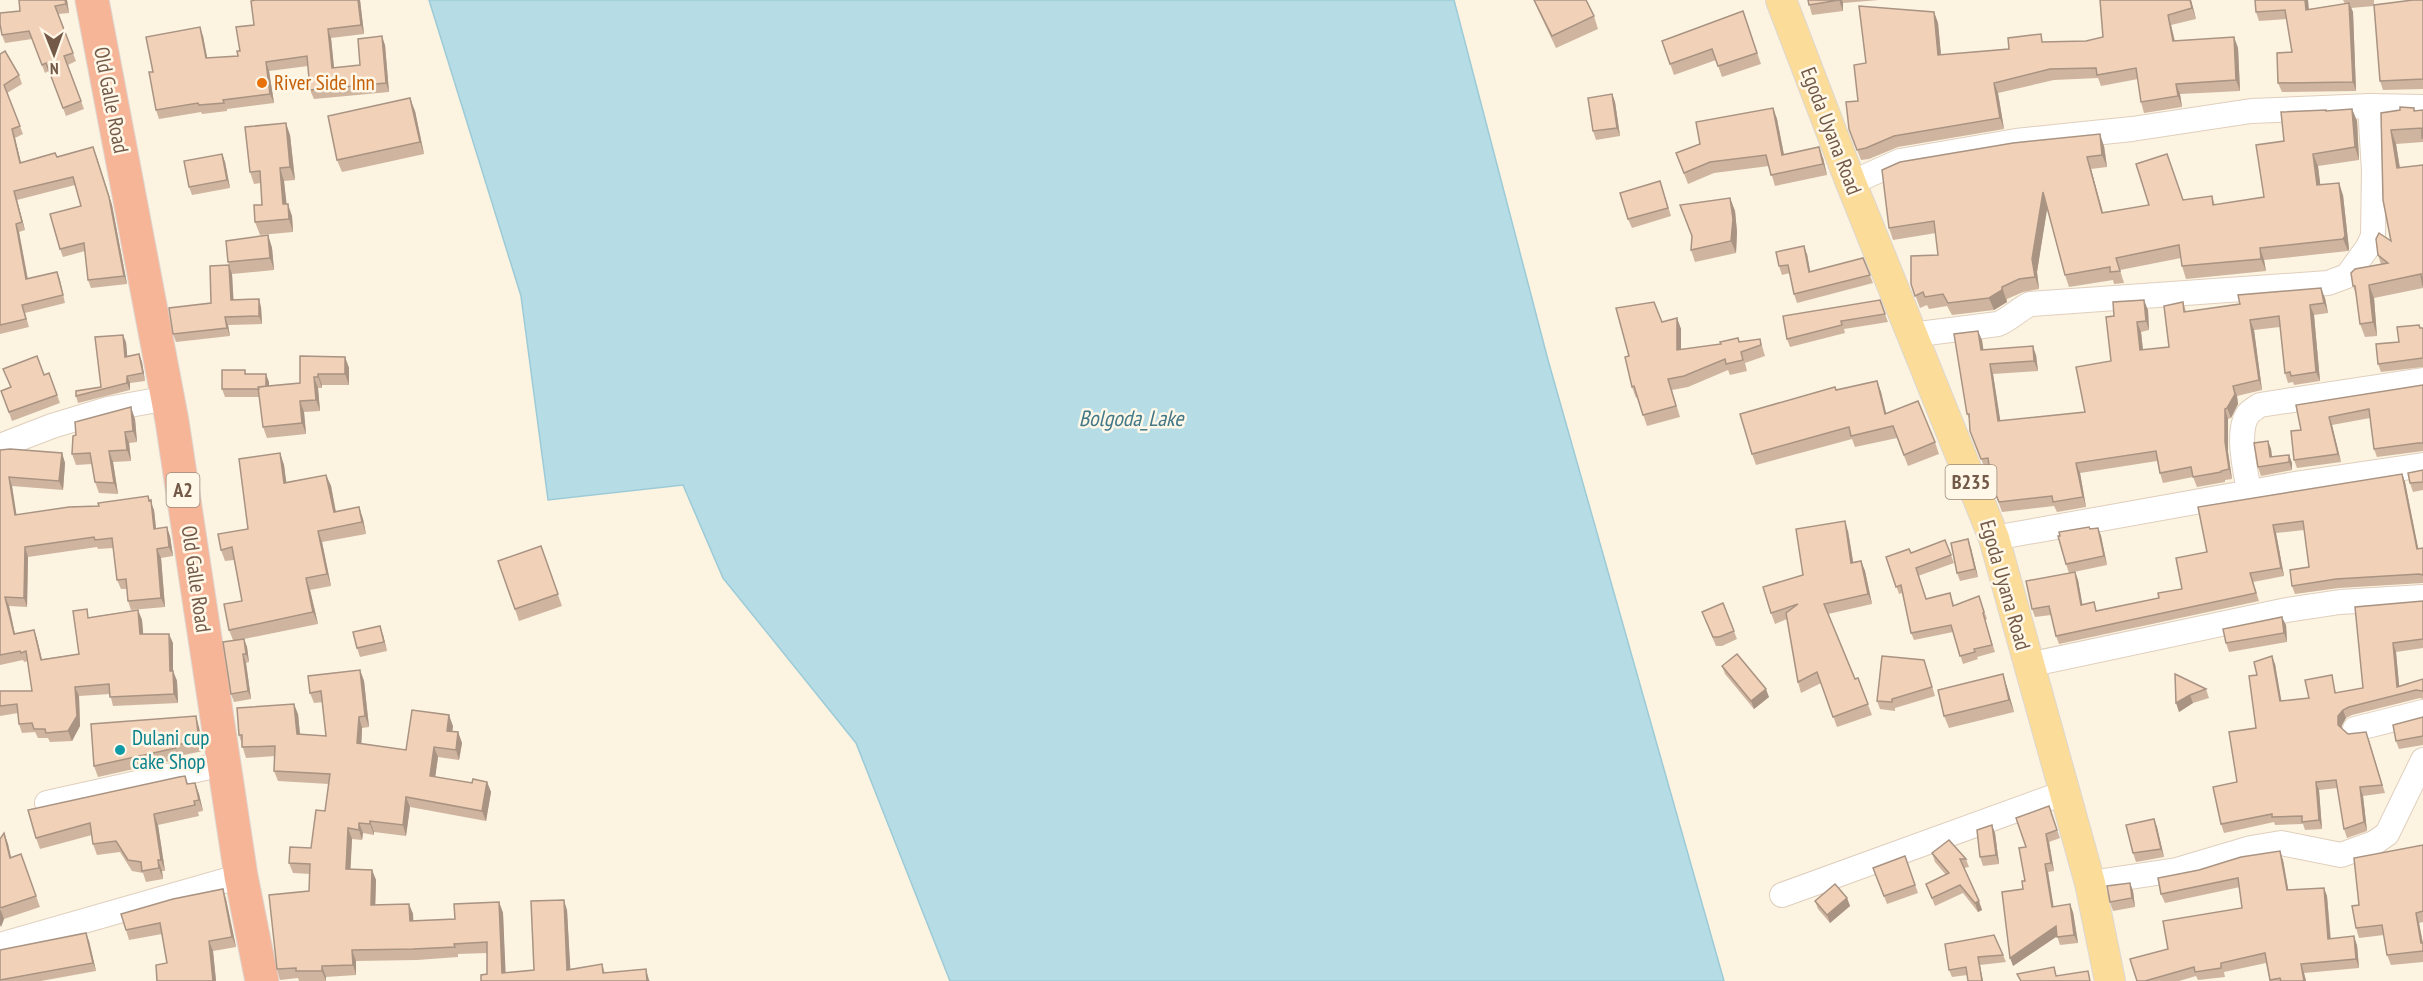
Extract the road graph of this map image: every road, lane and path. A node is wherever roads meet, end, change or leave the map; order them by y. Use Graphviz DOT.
graph roads {
  1 [pos="92,0"];
  2 [pos="1781,0"];
  3 [pos="2370,106"];
  4 [pos="2423,107"];
  5 [pos="1851,183"];
  6 [pos="1911,335"];
  7 [pos="2423,380"];
  8 [pos="168,398"];
  9 [pos="0,446"];
  10 [pos="2423,465"];
  11 [pos="2249,492"];
  12 [pos="1994,538"];
  13 [pos="2423,597"];
  14 [pos="2028,664"];
  15 [pos="2423,712"];
  16 [pos="2355,729"];
  17 [pos="2423,760"];
  18 [pos="223,764"];
  19 [pos="2066,792"];
  20 [pos="47,803"];
  21 [pos="241,876"];
  22 [pos="2090,883"];
  23 [pos="1782,895"];
  24 [pos="0,945"];
  25 [pos="262,981"];
  26 [pos="2110,981"];
  1 -- 8 [label="highway, Old Galle Road / A2"];
  2 -- 5 [label="main road, Egoda Uyana Road / B235"];
  3 -- 4 [label="street"];
  3 -- 5 [label="street"];
  3 -- 6 [label="street"];
  5 -- 6 [label="main road, Egoda Uyana Road / B235"];
  6 -- 12 [label="main road, Egoda Uyana Road / B235"];
  7 -- 11 [label="street"];
  8 -- 9 [label="street"];
  8 -- 18 [label="highway, Old Galle Road / A2"];
  10 -- 11 [label="street"];
  11 -- 12 [label="street"];
  12 -- 14 [label="main road, Egoda Uyana Road / B235"];
  13 -- 14 [label="street"];
  14 -- 19 [label="main road, Egoda Uyana Road / B235"];
  15 -- 16 [label="street"];
  17 -- 22 [label="street"];
  18 -- 20 [label="street"];
  18 -- 21 [label="highway, Old Galle Road / A2"];
  19 -- 22 [label="main road, Egoda Uyana Road / B235"];
  19 -- 23 [label="street"];
  21 -- 24 [label="street"];
  21 -- 25 [label="highway, Old Galle Road / A2"];
  22 -- 26 [label="main road, Egoda Uyana Road / B235"];
}
